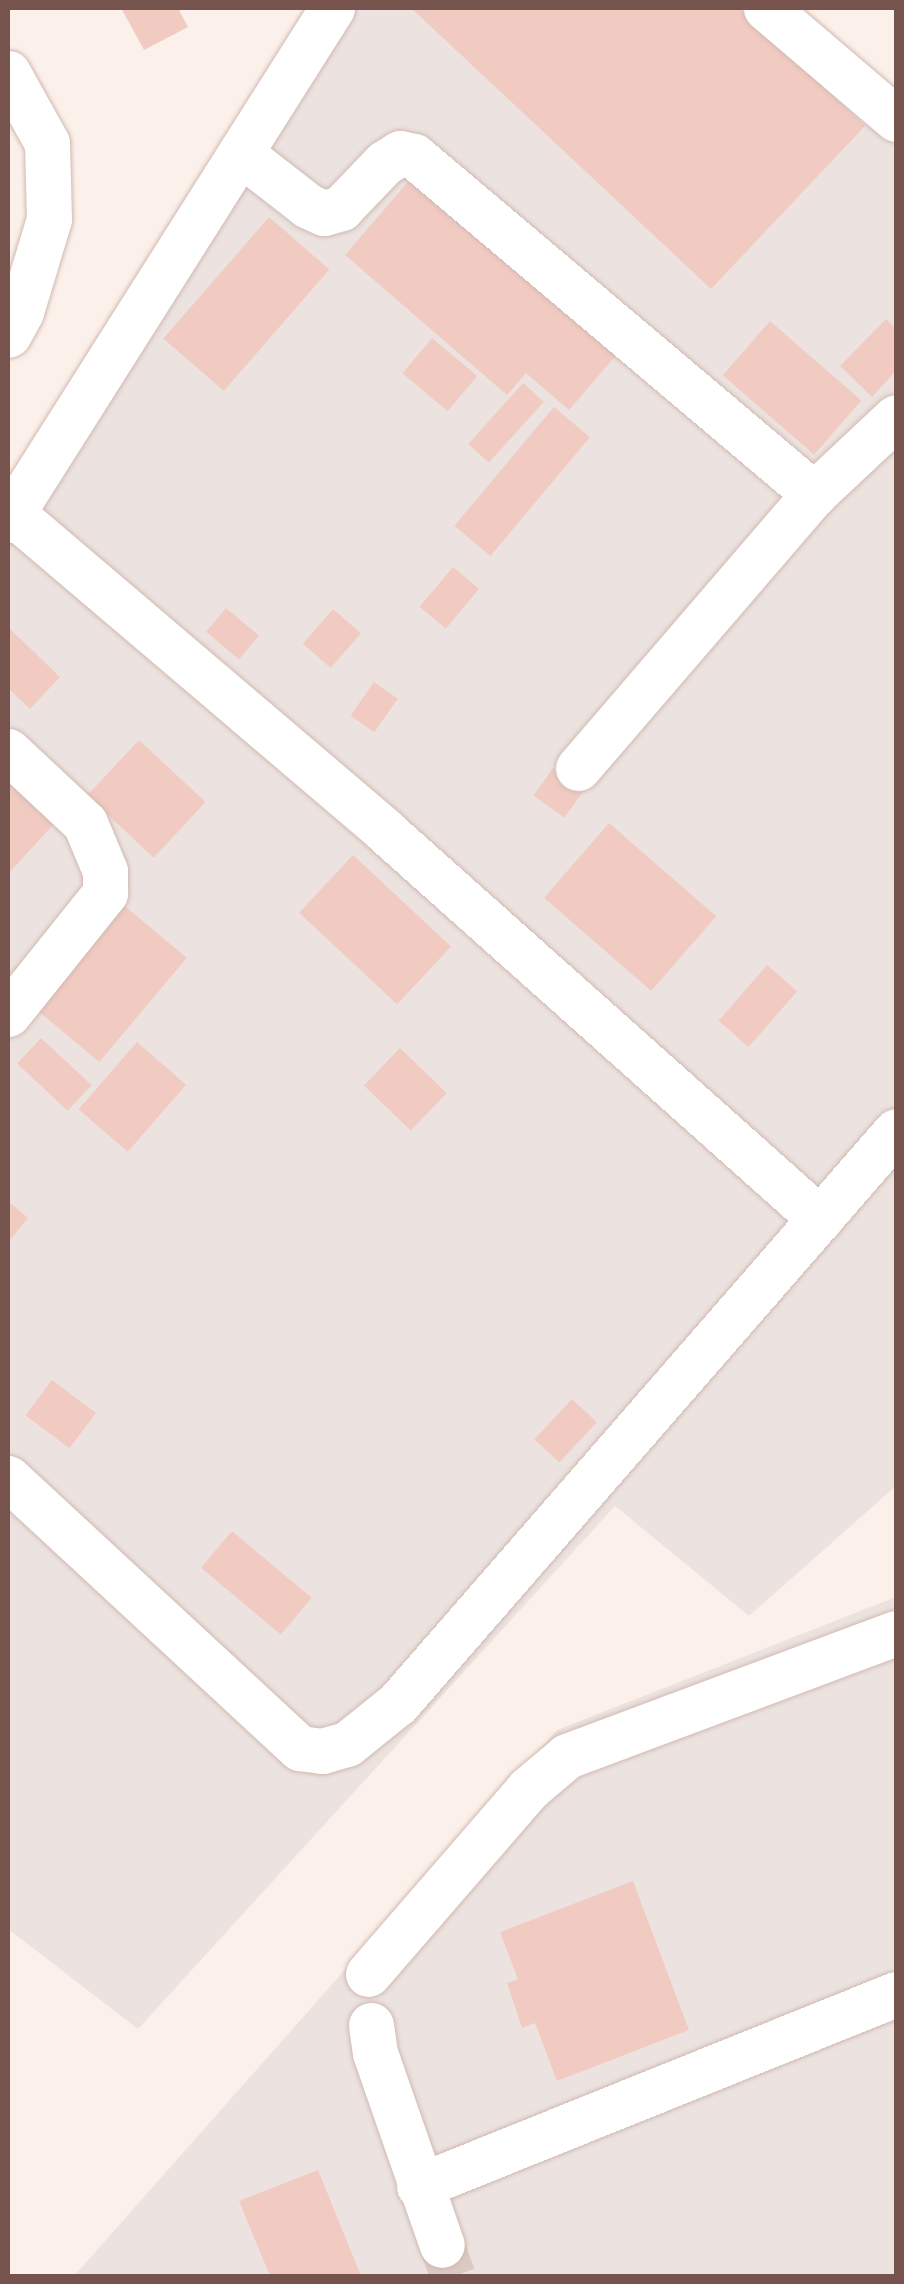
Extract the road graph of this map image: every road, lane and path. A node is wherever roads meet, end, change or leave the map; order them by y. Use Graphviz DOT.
graph roads {
  1 [pos="332,8"];
  2 [pos="766,8"];
  3 [pos="8,73"];
  4 [pos="896,118"];
  5 [pos="240,153"];
  6 [pos="8,335"];
  7 [pos="896,417"];
  8 [pos="814,494"];
  9 [pos="10,517"];
  10 [pos="8,750"];
  11 [pos="578,768"];
  12 [pos="8,1014"];
  13 [pos="896,1131"];
  14 [pos="820,1219"];
  15 [pos="8,1478"];
  16 [pos="896,1634"];
  17 [pos="368,1974"];
  18 [pos="896,1994"];
  19 [pos="371,2025"];
  20 [pos="419,2186"];
  21 [pos="442,2246"];
  1 -- 5 [label="lane"];
  2 -- 4 [label="lane"];
  3 -- 6 [label="lane"];
  5 -- 8 [label="lane"];
  5 -- 9 [label="lane"];
  7 -- 8 [label="lane"];
  8 -- 11 [label="lane"];
  9 -- 14 [label="lane"];
  10 -- 12 [label="lane"];
  13 -- 14 [label="lane"];
  14 -- 15 [label="lane"];
  16 -- 17 [label="lane"];
  18 -- 20 [label="lane"];
  19 -- 20 [label="lane"];
  20 -- 21 [label="lane"];
}
